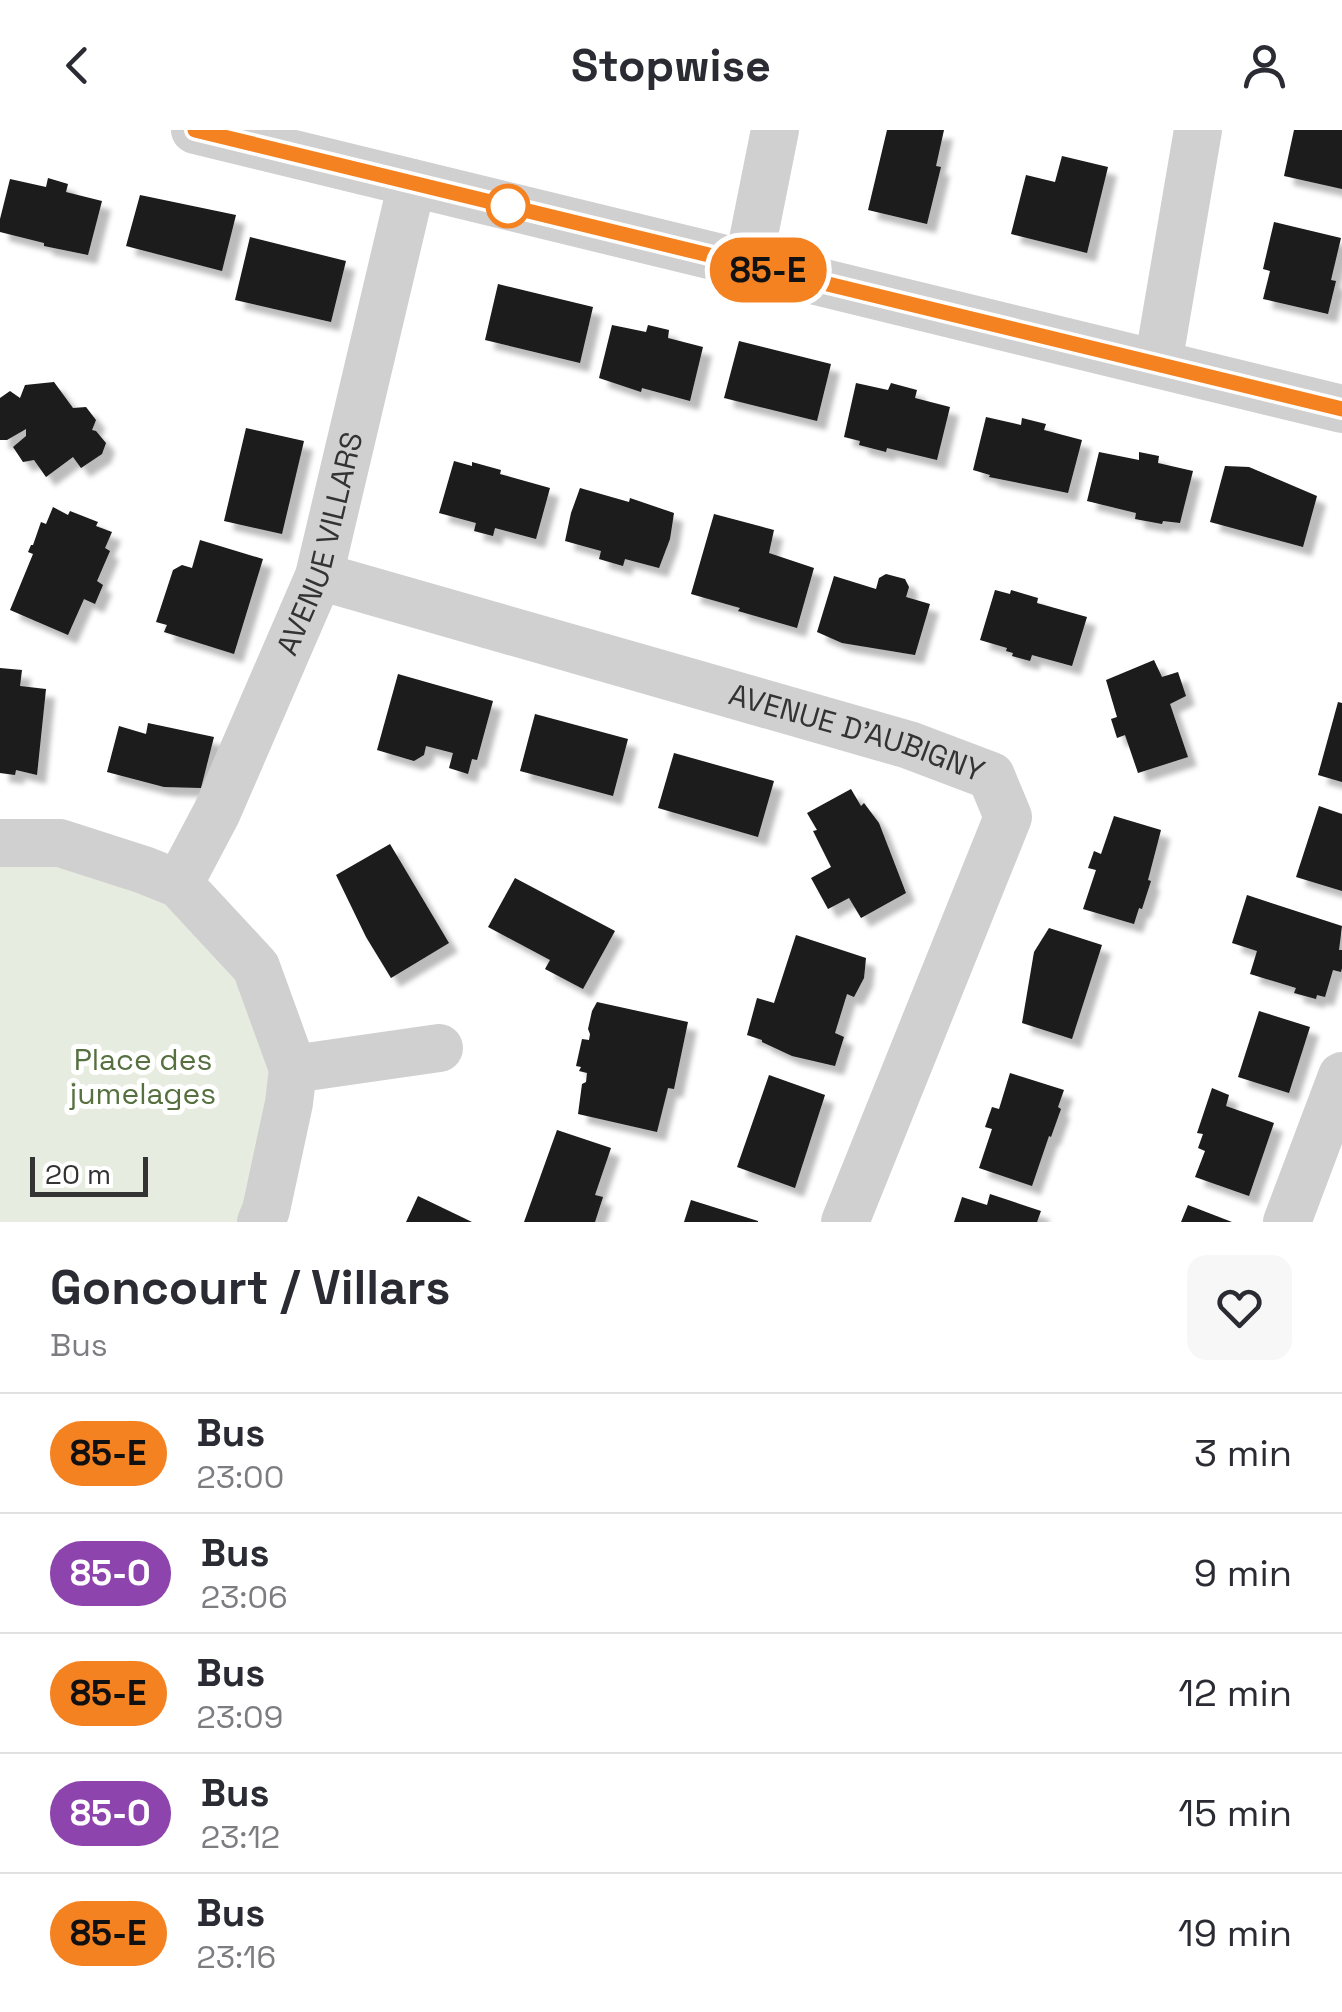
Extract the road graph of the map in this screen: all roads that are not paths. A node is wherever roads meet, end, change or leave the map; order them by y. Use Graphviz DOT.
graph roads {
  1 [pos="195,130"];
  2 [pos="775,130"];
  3 [pos="1198,130"];
  4 [pos="412,183"];
  5 [pos="748,265"];
  6 [pos="1158,364"];
  7 [pos="1342,409"];
  8 [pos="318,576"];
  9 [pos="0,844"];
  10 [pos="179,884"];
  11 [pos="439,1048"];
  12 [pos="293,1069"];
  13 [pos="1342,1076"];
  14 [pos="261,1222"];
  15 [pos="845,1222"];
  16 [pos="1287,1222"];
  1 -- 4 [label="street"];
  2 -- 5 [label="street"];
  3 -- 6 [label="street"];
  4 -- 5 [label="street"];
  4 -- 8 [label="street, AVENUE VILLARS"];
  5 -- 6 [label="street"];
  6 -- 7 [label="street"];
  8 -- 10 [label="street, AVENUE VILLARS"];
  8 -- 15 [label="street, AVENUE D'AUBIGNY"];
  9 -- 10 [label="street"];
  10 -- 12 [label="street"];
  11 -- 12 [label="street"];
  12 -- 14 [label="street"];
  13 -- 16 [label="street"];
}
